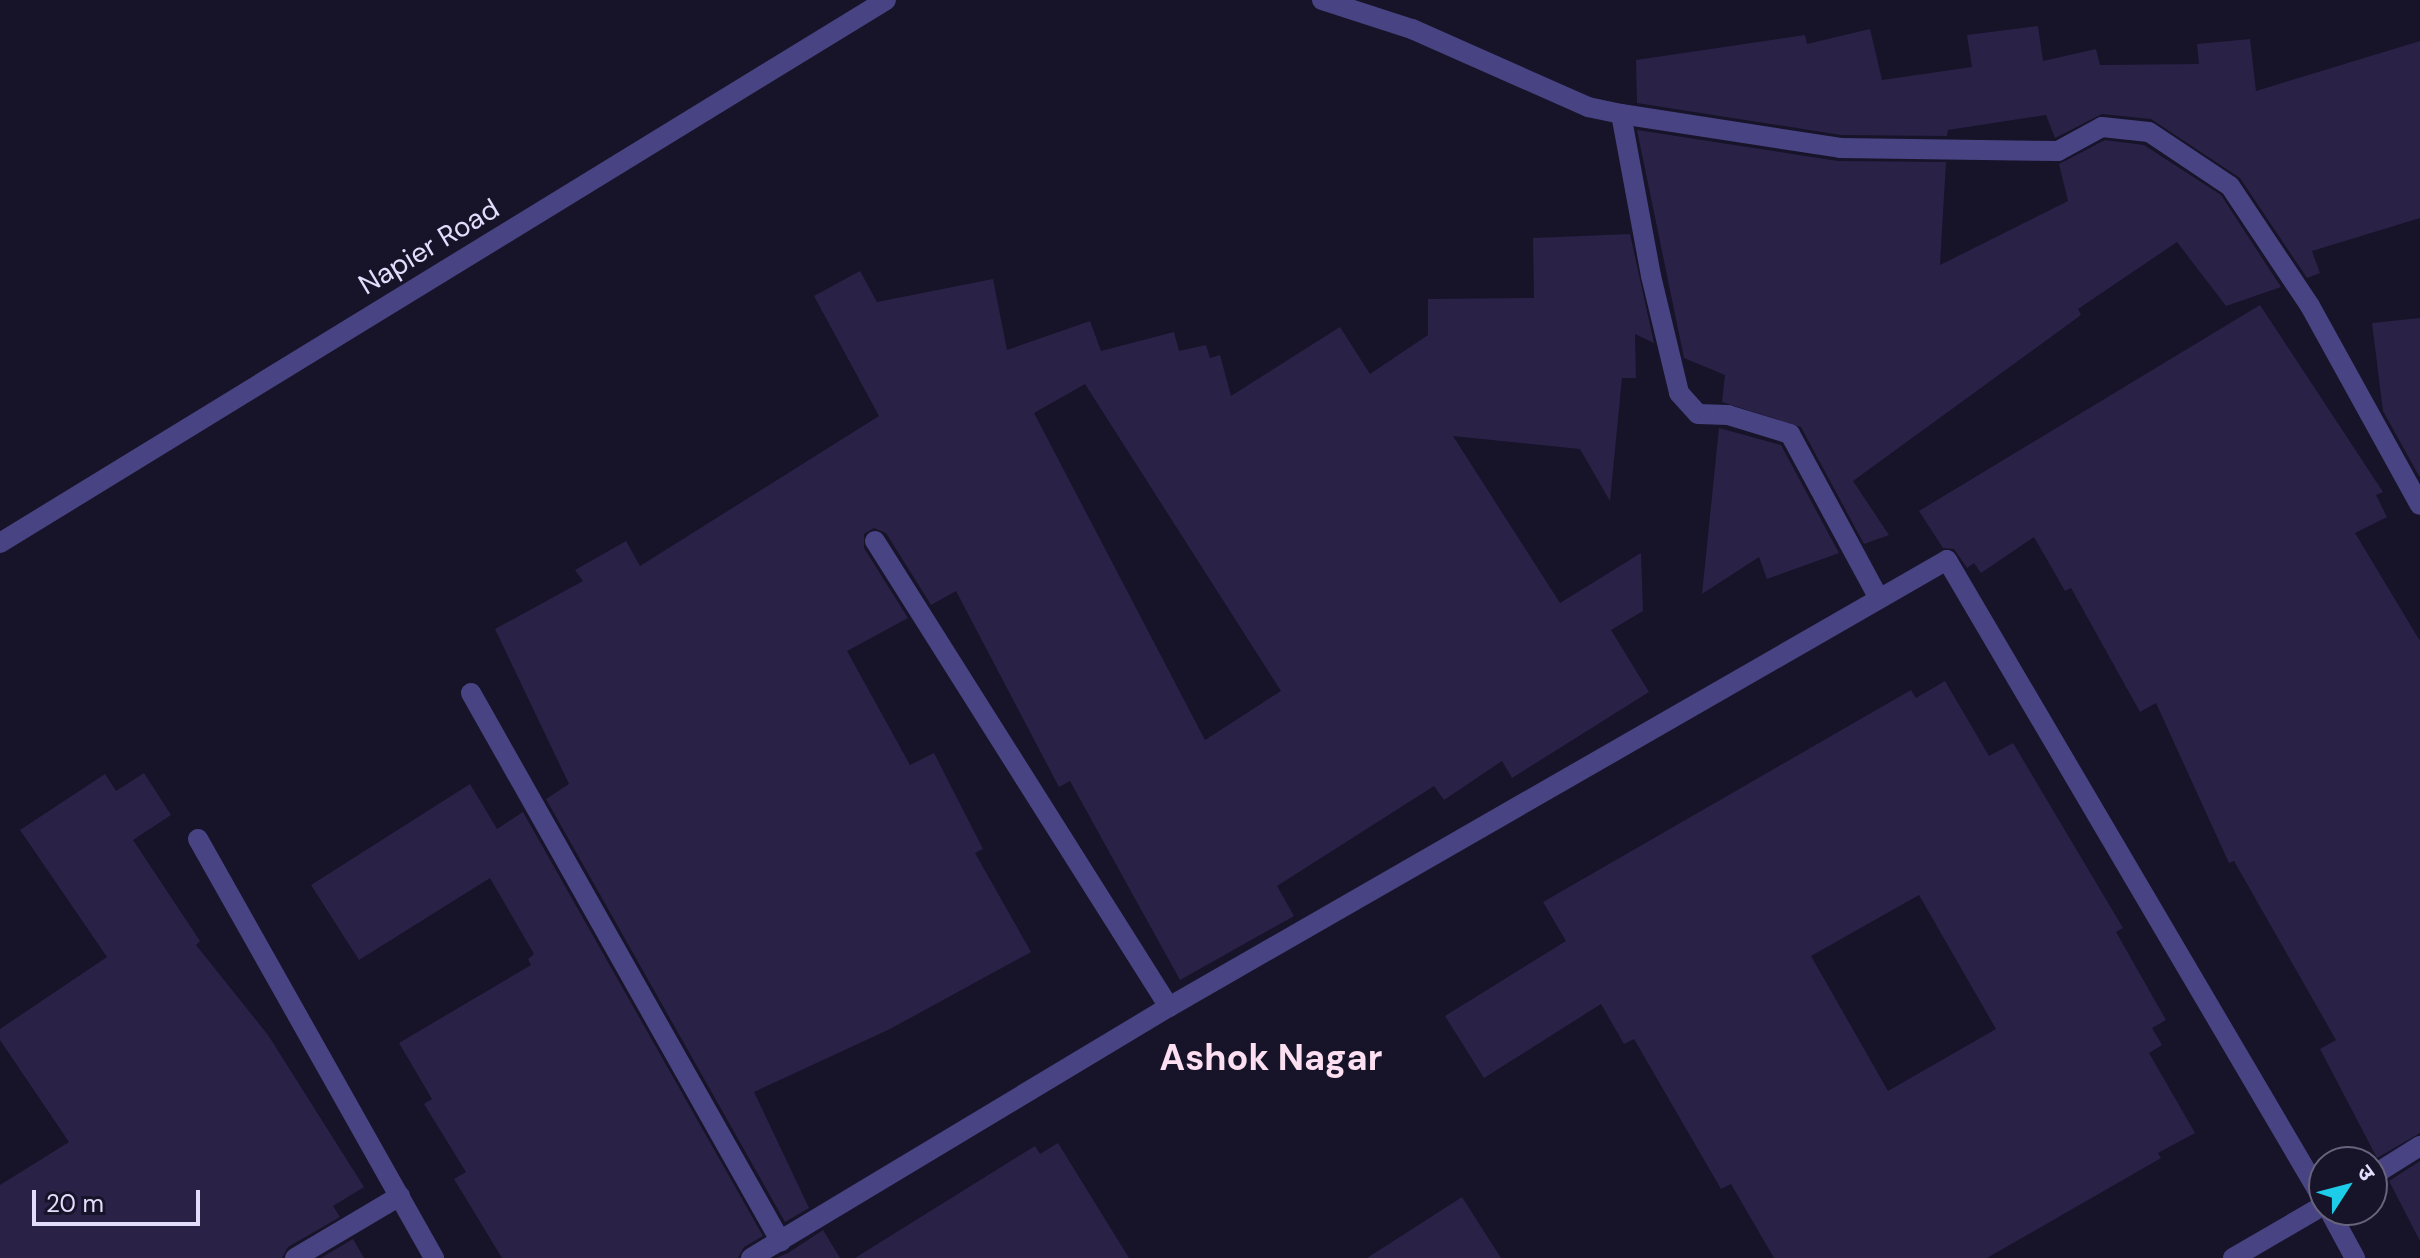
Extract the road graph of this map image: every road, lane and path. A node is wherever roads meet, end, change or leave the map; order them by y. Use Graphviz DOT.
graph roads {
  1 [pos="886,0"];
  2 [pos="1322,0"];
  3 [pos="1621,114"];
  4 [pos="2420,505"];
  5 [pos="875,541"];
  6 [pos="0,543"];
  7 [pos="1878,597"];
  8 [pos="471,693"];
  9 [pos="198,839"];
  10 [pos="1169,1007"];
  11 [pos="2420,1146"];
  12 [pos="2388,1166"];
  13 [pos="2308,1176"];
  14 [pos="400,1196"];
  15 [pos="2308,1213"];
  16 [pos="2338,1226"];
  17 [pos="781,1242"];
  18 [pos="295,1258"];
  19 [pos="434,1258"];
  20 [pos="751,1258"];
  21 [pos="2233,1258"];
  22 [pos="2355,1258"];
  1 -- 6 [label="street, Napier Road"];
  2 -- 3 [label="street"];
  3 -- 4 [label="street"];
  3 -- 7 [label="street"];
  5 -- 10 [label="street"];
  7 -- 10 [label="street"];
  7 -- 13 [label="street"];
  8 -- 17 [label="street"];
  9 -- 14 [label="street"];
  10 -- 17 [label="street"];
  11 -- 12 [label="street"];
  14 -- 18 [label="street"];
  14 -- 19 [label="street"];
  15 -- 21 [label="street"];
  16 -- 22 [label="street"];
  17 -- 20 [label="street"];
}
